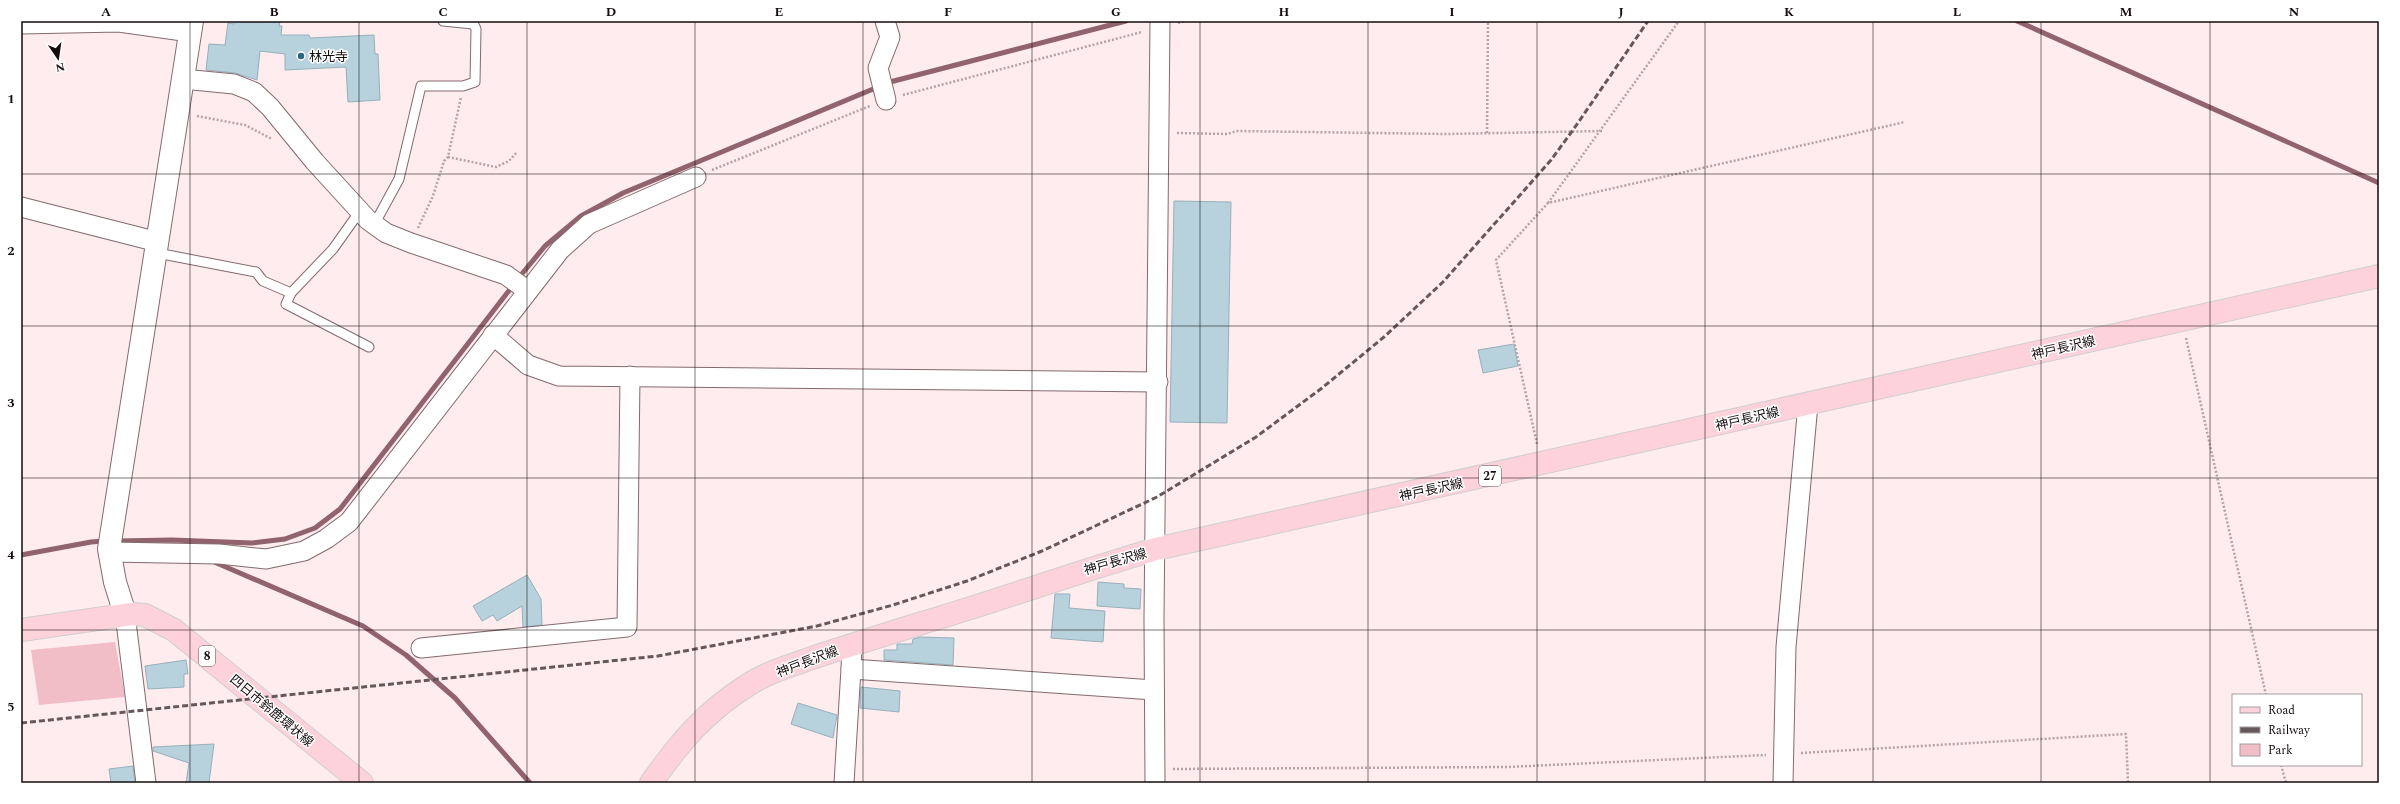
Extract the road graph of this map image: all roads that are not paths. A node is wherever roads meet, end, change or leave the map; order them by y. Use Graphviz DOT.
graph roads {
  1 [pos="443,21"];
  2 [pos="885,21"];
  3 [pos="472,22"];
  4 [pos="21,24"];
  5 [pos="1160,24"];
  6 [pos="191,26"];
  7 [pos="183,79"];
  8 [pos="886,100"];
  9 [pos="696,177"];
  10 [pos="21,206"];
  11 [pos="360,211"];
  12 [pos="375,223"];
  13 [pos="157,248"];
  14 [pos="2379,276"];
  15 [pos="526,290"];
  16 [pos="290,293"];
  17 [pos="493,335"];
  18 [pos="369,347"];
  19 [pos="630,376"];
  20 [pos="1158,382"];
  21 [pos="1808,404"];
  22 [pos="1156,549"];
  23 [pos="110,550"];
  24 [pos="125,614"];
  25 [pos="21,630"];
  26 [pos="852,644"];
  27 [pos="421,648"];
  28 [pos="852,669"];
  29 [pos="1154,690"];
  30 [pos="1155,776"];
  31 [pos="146,783"];
  32 [pos="362,783"];
  33 [pos="651,783"];
  34 [pos="844,783"];
  35 [pos="1783,783"];
  1 -- 3 [label="lane"];
  2 -- 8 [label="street"];
  3 -- 12 [label="lane"];
  4 -- 6 [label="street"];
  5 -- 20 [label="street"];
  6 -- 7 [label="street"];
  7 -- 11 [label="street"];
  7 -- 13 [label="street"];
  9 -- 15 [label="street"];
  10 -- 13 [label="street"];
  11 -- 12 [label="street"];
  11 -- 16 [label="lane"];
  12 -- 15 [label="street"];
  13 -- 16 [label="lane"];
  13 -- 23 [label="street"];
  14 -- 21 [label="main road, 神戸長沢線 / 27"];
  15 -- 17 [label="street"];
  16 -- 18 [label="lane"];
  17 -- 19 [label="street"];
  17 -- 23 [label="street"];
  19 -- 20 [label="street"];
  19 -- 27 [label="street"];
  20 -- 22 [label="street"];
  21 -- 22 [label="main road, 神戸長沢線 / 27"];
  21 -- 35 [label="street"];
  22 -- 26 [label="main road, 神戸長沢線 / 27"];
  22 -- 29 [label="street"];
  23 -- 24 [label="street"];
  24 -- 25 [label="main road, 四日市鈴鹿環状線 / 8"];
  24 -- 31 [label="street"];
  24 -- 32 [label="main road, 四日市鈴鹿環状線 / 8"];
  26 -- 28 [label="street"];
  26 -- 33 [label="main road, 神戸長沢線 / 27"];
  28 -- 29 [label="street"];
  28 -- 34 [label="street"];
  29 -- 30 [label="street"];
}
